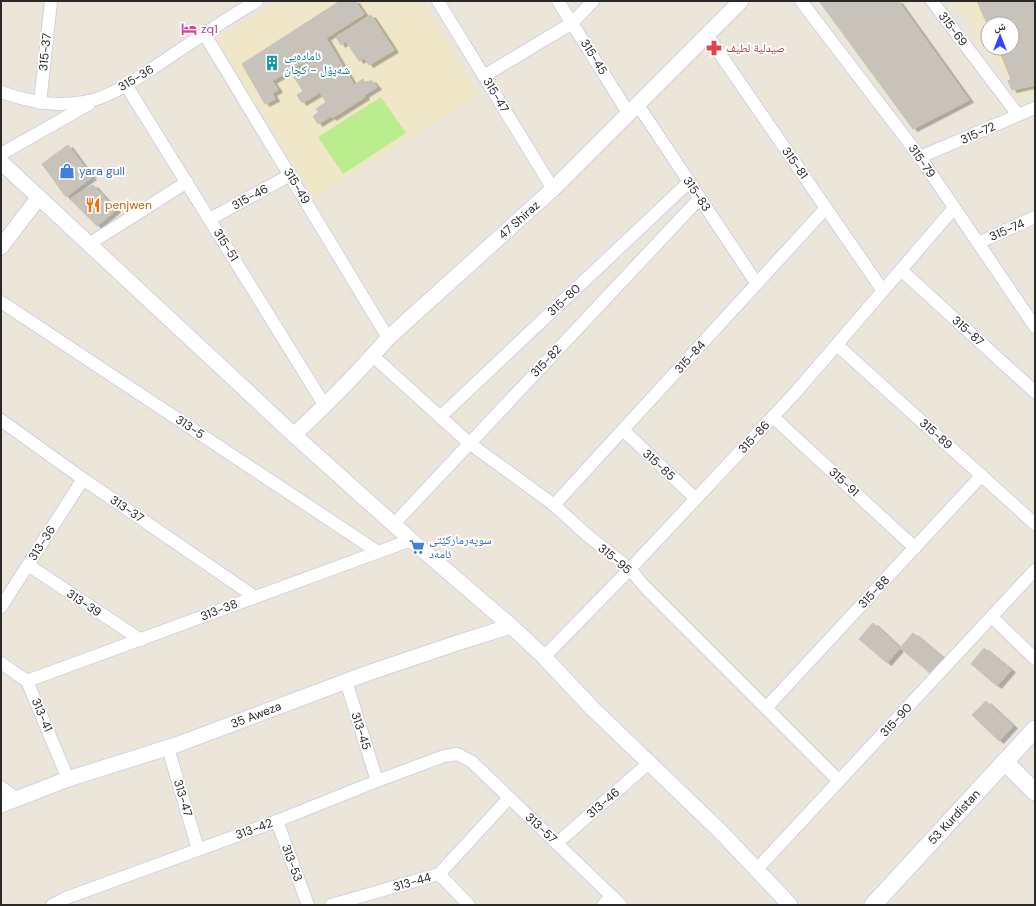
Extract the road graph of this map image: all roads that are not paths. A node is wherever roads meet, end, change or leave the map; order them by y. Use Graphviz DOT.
graph roads {
  1 [pos="51,1"];
  2 [pos="257,1"];
  3 [pos="438,1"];
  4 [pos="558,1"];
  5 [pos="593,1"];
  6 [pos="741,1"];
  7 [pos="801,1"];
  8 [pos="932,1"];
  9 [pos="244,4"];
  10 [pos="572,23"];
  11 [pos="205,35"];
  12 [pos="707,35"];
  13 [pos="484,76"];
  14 [pos="126,85"];
  15 [pos="1,92"];
  16 [pos="95,100"];
  17 [pos="40,103"];
  18 [pos="1035,108"];
  19 [pos="633,109"];
  20 [pos="1018,115"];
  21 [pos="1,154"];
  22 [pos="920,158"];
  23 [pos="1,162"];
  24 [pos="290,175"];
  25 [pos="187,182"];
  26 [pos="689,182"];
  27 [pos="553,189"];
  28 [pos="39,197"];
  29 [pos="700,198"];
  30 [pos="826,208"];
  31 [pos="954,208"];
  32 [pos="1035,217"];
  33 [pos="210,219"];
  34 [pos="978,243"];
  35 [pos="89,244"];
  36 [pos="1,247"];
  37 [pos="901,270"];
  38 [pos="757,284"];
  39 [pos="883,291"];
  40 [pos="1,302"];
  41 [pos="1035,326"];
  42 [pos="388,338"];
  43 [pos="837,345"];
  44 [pos="373,356"];
  45 [pos="1035,392"];
  46 [pos="325,406"];
  47 [pos="440,417"];
  48 [pos="773,417"];
  49 [pos="3,426"];
  50 [pos="623,430"];
  51 [pos="294,435"];
  52 [pos="469,443"];
  53 [pos="982,475"];
  54 [pos="83,479"];
  55 [pos="696,499"];
  56 [pos="554,506"];
  57 [pos="1035,524"];
  58 [pos="393,525"];
  59 [pos="411,540"];
  60 [pos="915,548"];
  61 [pos="378,552"];
  62 [pos="28,565"];
  63 [pos="630,569"];
  64 [pos="1035,570"];
  65 [pos="255,596"];
  66 [pos="1,607"];
  67 [pos="992,616"];
  68 [pos="511,626"];
  69 [pos="141,640"];
  70 [pos="544,657"];
  71 [pos="1035,659"];
  72 [pos="1,663"];
  73 [pos="27,681"];
  74 [pos="346,681"];
  75 [pos="766,708"];
  76 [pos="1035,729"];
  77 [pos="168,748"];
  78 [pos="457,754"];
  79 [pos="1005,762"];
  80 [pos="649,763"];
  81 [pos="68,779"];
  82 [pos="377,781"];
  83 [pos="839,782"];
  84 [pos="1,788"];
  85 [pos="1035,792"];
  86 [pos="16,798"];
  87 [pos="509,798"];
  88 [pos="1,805"];
  89 [pos="277,821"];
  90 [pos="557,843"];
  91 [pos="198,849"];
  92 [pos="757,869"];
  93 [pos="439,874"];
  94 [pos="612,896"];
  95 [pos="68,902"];
  96 [pos="52,905"];
  97 [pos="308,905"];
  98 [pos="331,905"];
  99 [pos="468,905"];
  100 [pos="603,905"];
  101 [pos="621,905"];
  102 [pos="790,905"];
  103 [pos="873,905"];
  1 -- 17 [label="street, 315-37"];
  2 -- 9 [label="street, 315-36"];
  3 -- 13 [label="street, 315-47"];
  4 -- 10 [label="street, 315-45"];
  5 -- 10 [label="street"];
  6 -- 12 [label="street, 47 Shiraz"];
  7 -- 22 [label="street, 315-79"];
  8 -- 20 [label="street, 315-69"];
  9 -- 11 [label="street, 315-36"];
  10 -- 13 [label="street"];
  10 -- 19 [label="street, 315-45"];
  11 -- 14 [label="street, 315-36"];
  11 -- 24 [label="street, 315-49"];
  12 -- 19 [label="street, 47 Shiraz"];
  12 -- 30 [label="street, 315-81"];
  13 -- 27 [label="street, 315-47"];
  14 -- 16 [label="street, 315-36"];
  14 -- 25 [label="street, 315-51"];
  15 -- 17 [label="street, 315-36"];
  16 -- 17 [label="street, 315-36"];
  16 -- 21 [label="street"];
  18 -- 20 [label="street, 315-72"];
  19 -- 26 [label="street, 315-83"];
  19 -- 27 [label="street, 47 Shiraz"];
  20 -- 22 [label="street, 315-72"];
  22 -- 31 [label="street, 315-79"];
  23 -- 28 [label="street"];
  24 -- 33 [label="street, 315-46"];
  24 -- 42 [label="street, 315-49"];
  25 -- 33 [label="street, 315-51"];
  25 -- 35 [label="street"];
  26 -- 29 [label="street, 315-83"];
  26 -- 47 [label="street, 315-80"];
  27 -- 42 [label="street, 47 Shiraz"];
  28 -- 35 [label="street"];
  28 -- 36 [label="street"];
  29 -- 38 [label="street, 315-83"];
  29 -- 52 [label="street, 315-82"];
  30 -- 38 [label="street, 315-84"];
  30 -- 39 [label="street, 315-81"];
  31 -- 34 [label="street, 315-79"];
  31 -- 37 [label="street, 315-86"];
  32 -- 34 [label="street, 315-74"];
  33 -- 46 [label="street, 315-51"];
  34 -- 41 [label="street, 315-79"];
  35 -- 51 [label="street"];
  37 -- 39 [label="street, 315-86"];
  37 -- 45 [label="street, 315-87"];
  38 -- 50 [label="street, 315-84"];
  39 -- 43 [label="street, 315-86"];
  40 -- 61 [label="street, 313-5"];
  42 -- 44 [label="street, 47 Shiraz"];
  43 -- 48 [label="street, 315-86"];
  43 -- 53 [label="street, 315-89"];
  44 -- 46 [label="street, 47 Shiraz"];
  44 -- 47 [label="street, 315-95"];
  46 -- 51 [label="street, 47 Shiraz"];
  47 -- 52 [label="street, 315-95"];
  48 -- 55 [label="street, 315-86"];
  48 -- 60 [label="street, 315-91"];
  49 -- 54 [label="street, 313-37"];
  50 -- 55 [label="street, 315-85"];
  50 -- 56 [label="street, 315-84"];
  51 -- 58 [label="street"];
  52 -- 56 [label="street, 315-95"];
  52 -- 58 [label="street, 315-82"];
  53 -- 57 [label="street, 315-89"];
  53 -- 60 [label="street, 315-88"];
  54 -- 62 [label="street, 313-36"];
  54 -- 65 [label="street, 313-37"];
  55 -- 63 [label="street, 315-86"];
  56 -- 63 [label="street, 315-95"];
  58 -- 59 [label="street"];
  59 -- 61 [label="street, 313-38"];
  59 -- 68 [label="street"];
  60 -- 75 [label="street, 315-88"];
  61 -- 65 [label="street, 313-38"];
  62 -- 66 [label="street, 313-36"];
  62 -- 69 [label="street, 313-39"];
  63 -- 70 [label="street, 315-86"];
  63 -- 75 [label="street, 315-95"];
  64 -- 67 [label="street, 315-90"];
  65 -- 69 [label="street, 313-38"];
  67 -- 71 [label="street"];
  67 -- 83 [label="street, 315-90"];
  68 -- 70 [label="street"];
  68 -- 74 [label="street, 35 Aweza"];
  69 -- 73 [label="street, 313-38"];
  70 -- 80 [label="street"];
  72 -- 73 [label="street"];
  73 -- 81 [label="street, 313-41"];
  74 -- 77 [label="street, 35 Aweza"];
  74 -- 82 [label="street, 313-45"];
  75 -- 83 [label="street, 315-95"];
  76 -- 79 [label="main road, 53 Kurdistan"];
  77 -- 81 [label="street, 35 Aweza"];
  77 -- 91 [label="street, 313-47"];
  78 -- 82 [label="street, 313-42"];
  78 -- 87 [label="street, 313-57"];
  79 -- 85 [label="main road"];
  79 -- 103 [label="main road, 53 Kurdistan"];
  80 -- 90 [label="street, 313-46"];
  80 -- 92 [label="street"];
  81 -- 86 [label="street, 35 Aweza"];
  82 -- 89 [label="street, 313-42"];
  83 -- 92 [label="street, 315-90"];
  84 -- 86 [label="street"];
  86 -- 88 [label="street, 35 Aweza"];
  87 -- 90 [label="street, 313-57"];
  87 -- 93 [label="street, 313-44"];
  89 -- 91 [label="street, 313-42"];
  89 -- 97 [label="street, 313-53"];
  90 -- 94 [label="street, 313-57"];
  91 -- 95 [label="street, 313-42"];
  92 -- 102 [label="street"];
  93 -- 98 [label="street, 313-44"];
  93 -- 99 [label="street"];
  94 -- 100 [label="street"];
  94 -- 101 [label="street, 313-57"];
  95 -- 96 [label="street, 313-42"];
}
